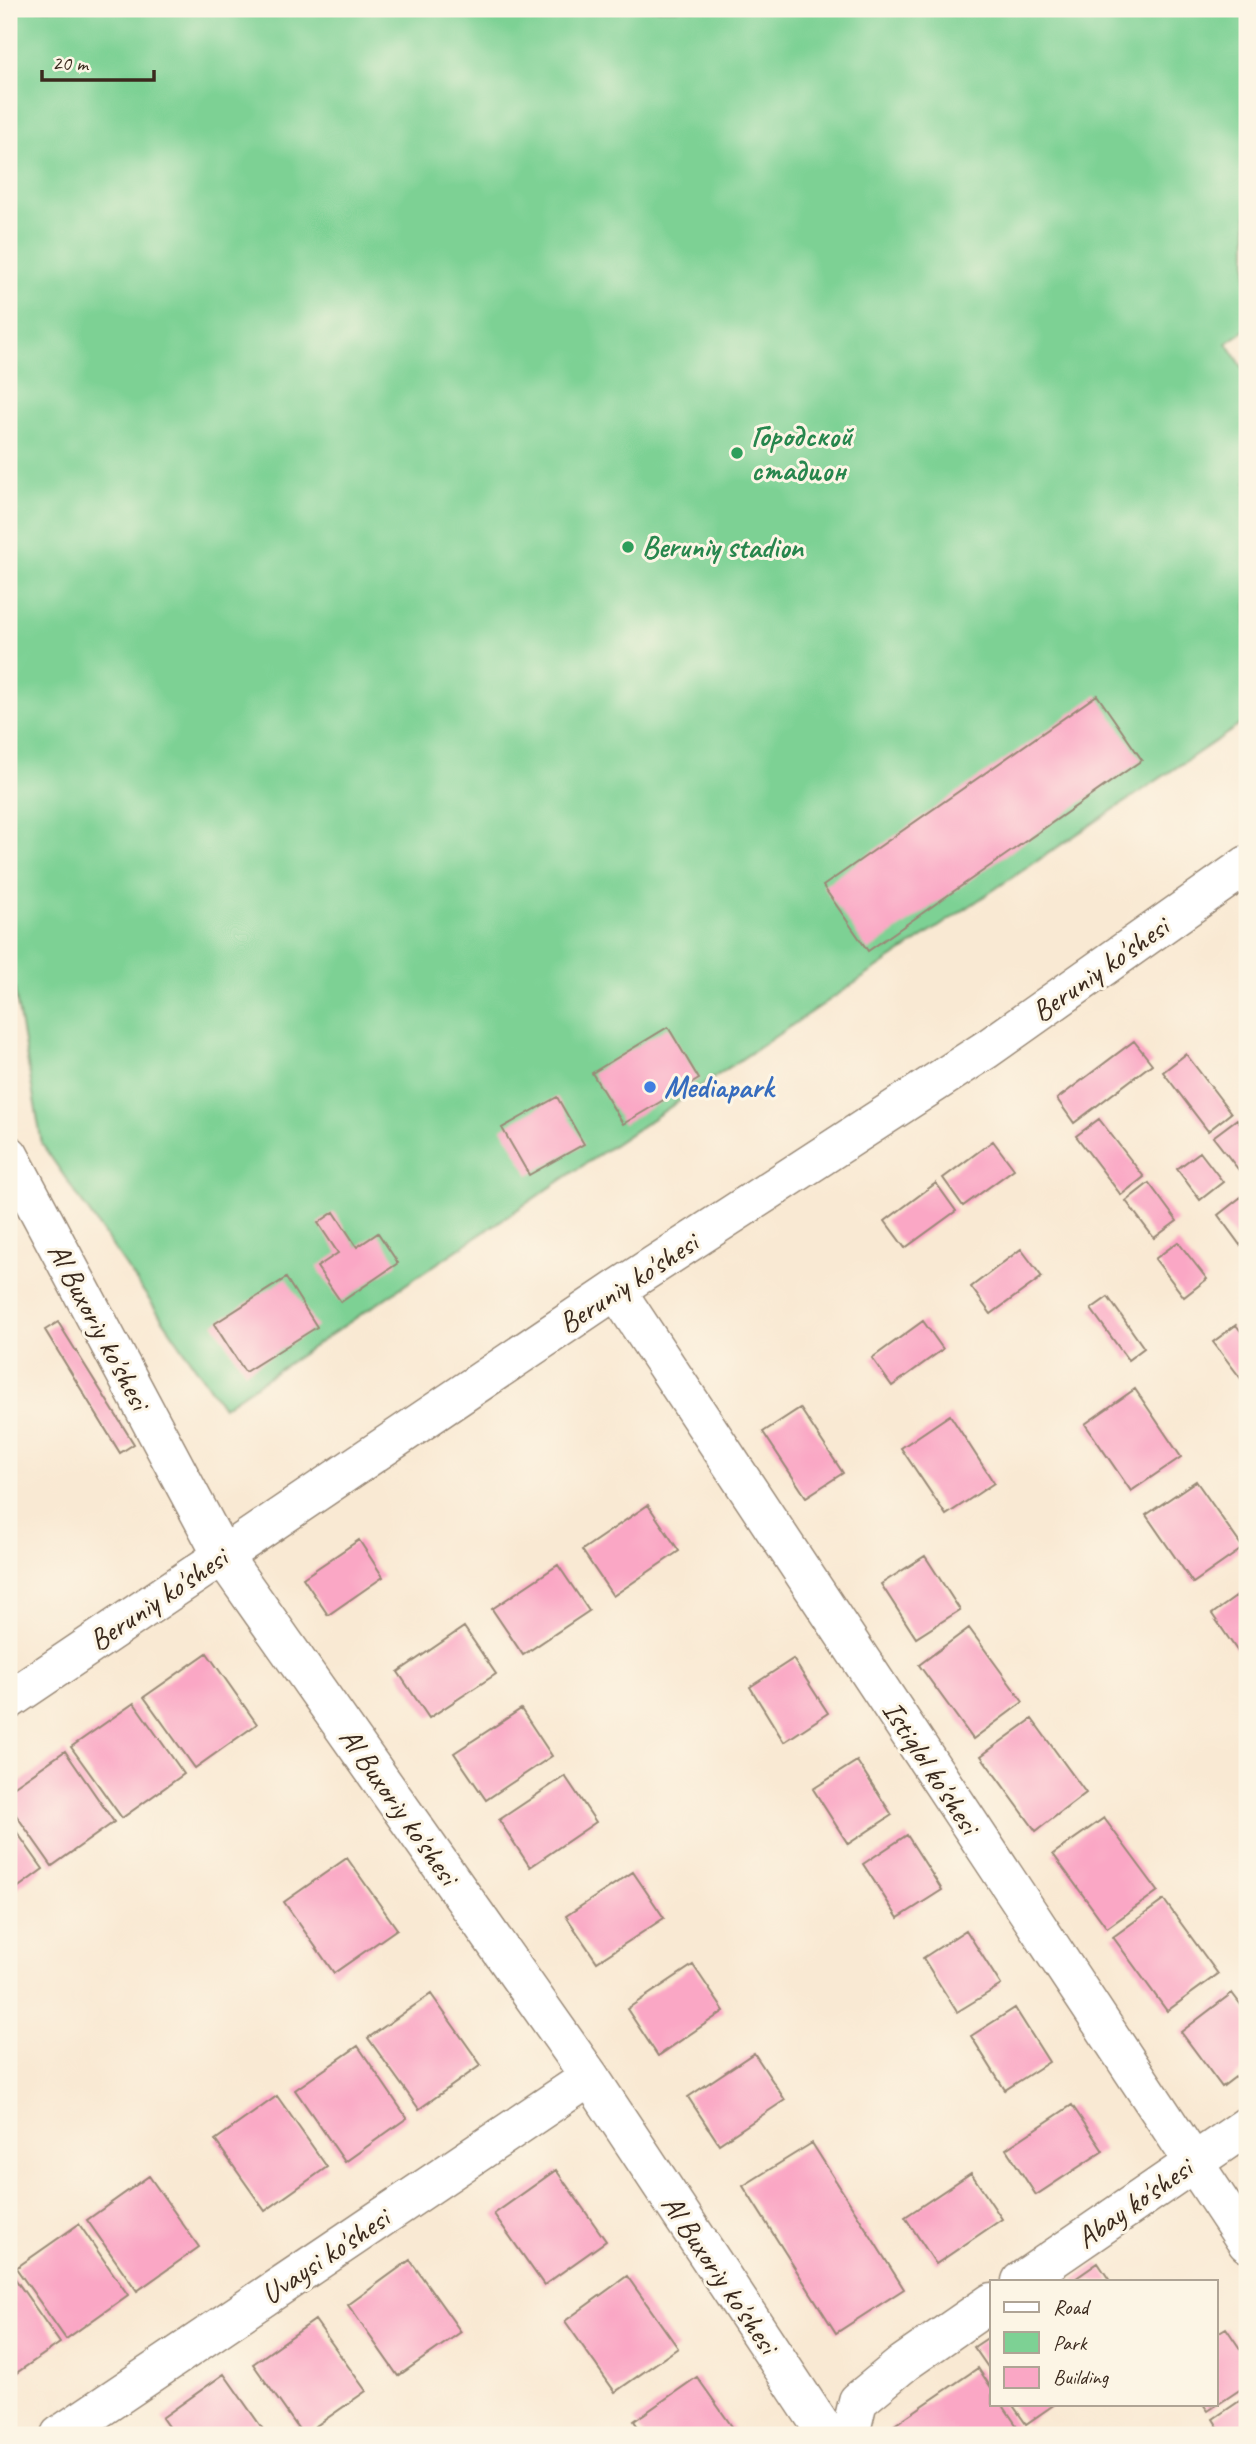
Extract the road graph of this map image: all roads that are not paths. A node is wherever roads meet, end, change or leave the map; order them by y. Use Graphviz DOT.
graph roads {
  1 [pos="1247,865"];
  2 [pos="9,1155"];
  3 [pos="616,1290"];
  4 [pos="222,1555"];
  5 [pos="9,1700"];
  6 [pos="590,2077"];
  7 [pos="1247,2126"];
  8 [pos="1192,2162"];
  9 [pos="1247,2243"];
  10 [pos="1022,2280"];
  11 [pos="990,2303"];
  12 [pos="60,2435"];
  13 [pos="827,2435"];
  14 [pos="850,2435"];
  1 -- 3 [label="street, Beruniy ko'shesi"];
  2 -- 4 [label="street, Al Buxoriy ko'shesi"];
  3 -- 4 [label="street, Beruniy ko'shesi"];
  3 -- 8 [label="street, Istiqlol ko'shesi"];
  4 -- 5 [label="street, Beruniy ko'shesi"];
  4 -- 6 [label="street, Al Buxoriy ko'shesi"];
  6 -- 12 [label="street, Uvaysi ko'shesi"];
  6 -- 13 [label="street, Al Buxoriy ko'shesi"];
  7 -- 8 [label="street, Abay ko'shesi"];
  8 -- 9 [label="street, Istiqlol ko'shesi"];
  8 -- 10 [label="street, Abay ko'shesi"];
  11 -- 14 [label="street"];
}
